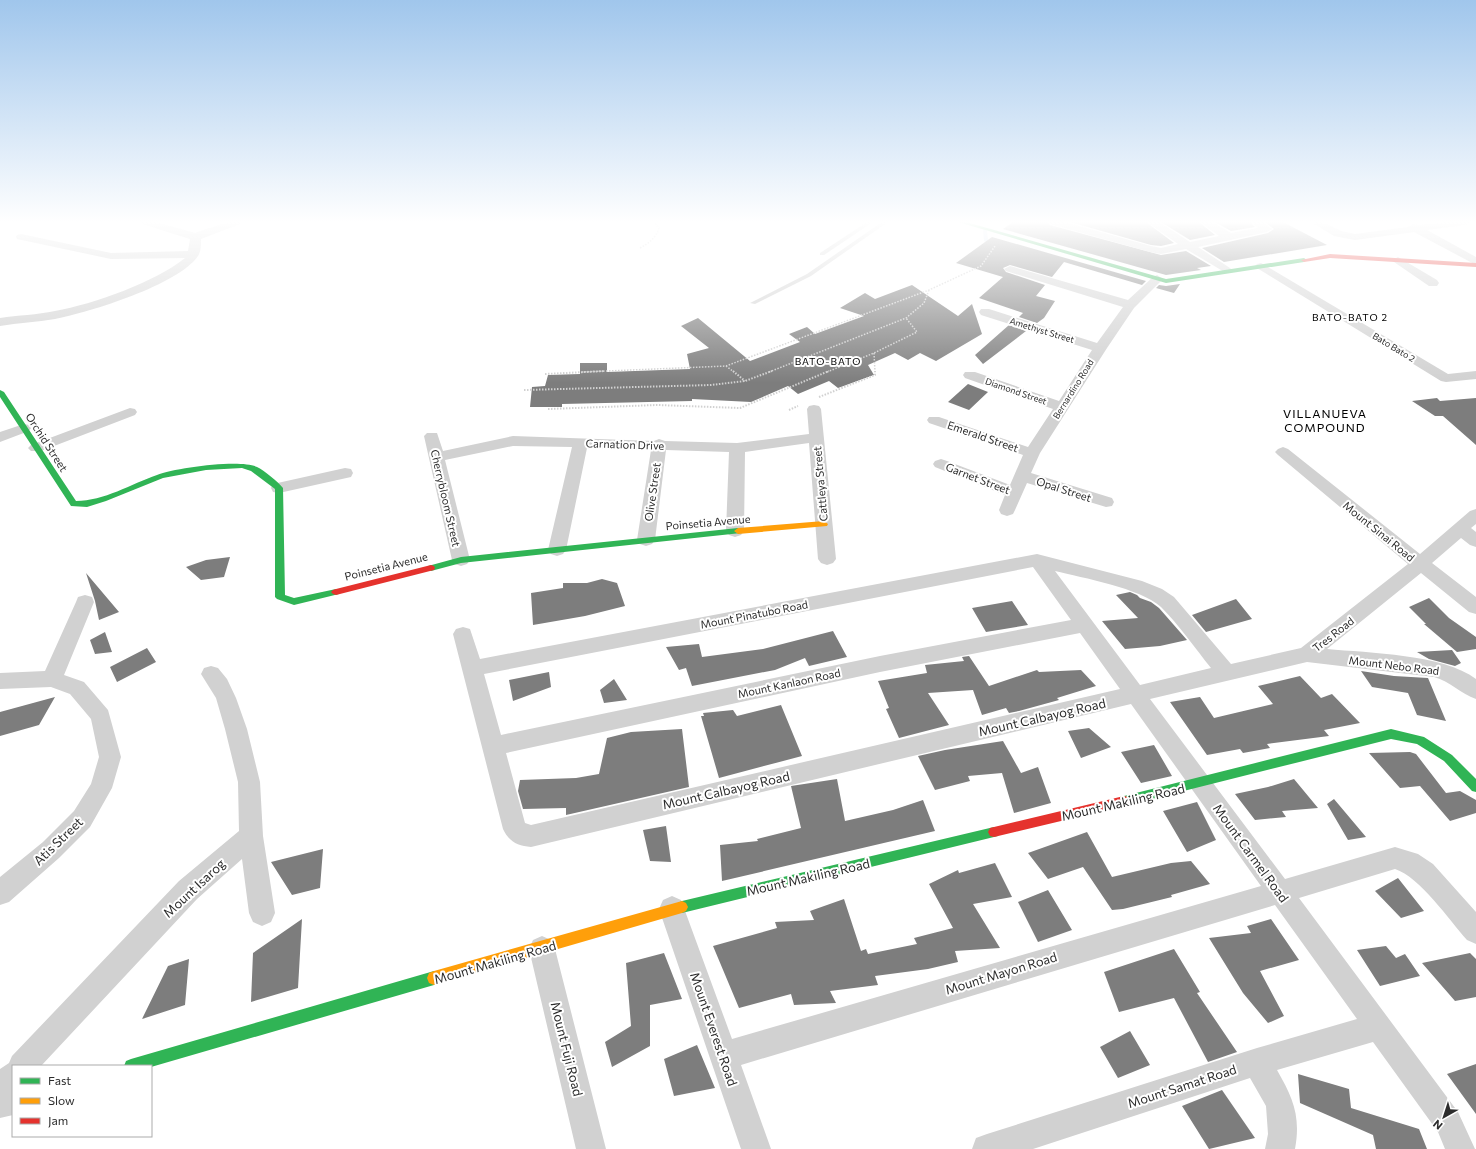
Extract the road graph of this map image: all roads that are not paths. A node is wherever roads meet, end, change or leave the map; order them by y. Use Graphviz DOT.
graph roads {
  1 [pos="165,276"];
  2 [pos="808,276"];
  3 [pos="1032,276"];
  4 [pos="1146,276"];
  5 [pos="1199,276"];
  6 [pos="1277,276"];
  7 [pos="1422,276"];
  8 [pos="1157,279"];
  9 [pos="1433,283"];
  10 [pos="753,303"];
  11 [pos="1130,305"];
  12 [pos="985,312"];
  13 [pos="0,322"];
  14 [pos="1100,348"];
  15 [pos="970,375"];
  16 [pos="1476,376"];
  17 [pos="0,392"];
  18 [pos="812,403"];
  19 [pos="1062,407"];
  20 [pos="130,412"];
  21 [pos="934,420"];
  22 [pos="24,428"];
  23 [pos="432,436"];
  24 [pos="0,437"];
  25 [pos="816,438"];
  26 [pos="581,442"];
  27 [pos="659,444"];
  28 [pos="36,448"];
  29 [pos="737,448"];
  30 [pos="1283,452"];
  31 [pos="1032,453"];
  32 [pos="436,457"];
  33 [pos="941,464"];
  34 [pos="345,473"];
  35 [pos="1022,476"];
  36 [pos="278,488"];
  37 [pos="1015,493"];
  38 [pos="1106,502"];
  39 [pos="1007,510"];
  40 [pos="1476,515"];
  41 [pos="824,524"];
  42 [pos="1461,529"];
  43 [pos="735,531"];
  44 [pos="646,540"];
  45 [pos="1476,541"];
  46 [pos="557,550"];
  47 [pos="826,559"];
  48 [pos="461,560"];
  49 [pos="1037,560"];
  50 [pos="1420,564"];
  51 [pos="85,602"];
  52 [pos="1476,607"];
  53 [pos="1085,625"];
  54 [pos="463,634"];
  55 [pos="1307,654"];
  56 [pos="471,669"];
  57 [pos="1227,673"];
  58 [pos="211,674"];
  59 [pos="52,679"];
  60 [pos="0,681"];
  61 [pos="1476,691"];
  62 [pos="1136,695"];
  63 [pos="494,746"];
  64 [pos="1200,783"];
  65 [pos="1476,787"];
  66 [pos="251,836"];
  67 [pos="1279,891"];
  68 [pos="0,893"];
  69 [pos="672,909"];
  70 [pos="262,913"];
  71 [pos="1476,931"];
  72 [pos="542,948"];
  73 [pos="1378,1027"];
  74 [pos="723,1056"];
  75 [pos="1257,1062"];
  76 [pos="23,1065"];
  77 [pos="134,1065"];
  78 [pos="12,1077"];
  79 [pos="0,1090"];
  80 [pos="12,1100"];
  81 [pos="0,1103"];
  82 [pos="591,1149"];
  83 [pos="756,1149"];
  84 [pos="987,1149"];
  85 [pos="1280,1149"];
  86 [pos="1460,1149"];
  1 -- 13 [label="street"];
  2 -- 10 [label="lane"];
  3 -- 11 [label="street"];
  4 -- 8 [label="street"];
  5 -- 8 [label="street"];
  6 -- 16 [label="street, Bato Bato 2"];
  7 -- 9 [label="street"];
  8 -- 11 [label="street, Bernardino Road"];
  11 -- 14 [label="street, Bernardino Road"];
  12 -- 14 [label="street, Amethyst Street"];
  14 -- 19 [label="street, Bernardino Road"];
  15 -- 19 [label="street, Diamond Street"];
  17 -- 22 [label="street, Orchid Street"];
  18 -- 25 [label="street, Cattleya Street"];
  19 -- 31 [label="street, Bernardino Road"];
  20 -- 28 [label="street"];
  21 -- 31 [label="street, Emerald Street"];
  22 -- 24 [label="street"];
  22 -- 28 [label="street, Orchid Street"];
  23 -- 32 [label="street, Cherrybloom Street"];
  25 -- 29 [label="street, Carnation Drive"];
  25 -- 41 [label="street, Cattleya Street"];
  26 -- 27 [label="street, Carnation Drive"];
  26 -- 32 [label="street, Carnation Drive"];
  26 -- 46 [label="street"];
  27 -- 29 [label="street, Carnation Drive"];
  27 -- 44 [label="street, Olive Street"];
  28 -- 36 [label="street, Orchid Street"];
  29 -- 43 [label="street"];
  30 -- 50 [label="street, Mount Sinai Road"];
  31 -- 35 [label="street, Bernardino Road"];
  32 -- 48 [label="street, Cherrybloom Street"];
  33 -- 37 [label="street, Garnet Street"];
  34 -- 36 [label="street"];
  35 -- 37 [label="street, Bernardino Road"];
  35 -- 38 [label="street, Opal Street"];
  36 -- 48 [label="street, Poinsetia Avenue"];
  37 -- 39 [label="street, Bernardino Road"];
  40 -- 42 [label="street, Tres Road"];
  41 -- 43 [label="street, Poinsetia Avenue"];
  41 -- 47 [label="street, Cattleya Street"];
  42 -- 45 [label="street"];
  42 -- 50 [label="street, Tres Road"];
  43 -- 44 [label="street, Poinsetia Avenue"];
  44 -- 46 [label="street, Poinsetia Avenue"];
  46 -- 48 [label="street, Poinsetia Avenue"];
  49 -- 53 [label="street, Mount Carmel Road"];
  49 -- 56 [label="street, Mount Pinatubo Road"];
  49 -- 57 [label="street"];
  50 -- 52 [label="street, Mount Sinai Road"];
  50 -- 55 [label="street, Tres Road"];
  51 -- 59 [label="street"];
  53 -- 62 [label="street, Mount Carmel Road"];
  53 -- 63 [label="street, Mount Kanlaon Road"];
  54 -- 56 [label="street, Mount Calbayog Road"];
  55 -- 57 [label="street, Tres Road"];
  55 -- 61 [label="street, Mount Nebo Road"];
  56 -- 63 [label="street, Mount Calbayog Road"];
  57 -- 62 [label="street, Tres Road"];
  58 -- 66 [label="street"];
  59 -- 60 [label="street"];
  59 -- 68 [label="street, Atis Street"];
  62 -- 63 [label="street, Mount Calbayog Road"];
  62 -- 64 [label="street, Mount Carmel Road"];
  64 -- 65 [label="street, Mount Makiling Road"];
  64 -- 67 [label="street, Mount Carmel Road"];
  64 -- 69 [label="street, Mount Makiling Road"];
  66 -- 70 [label="street"];
  66 -- 76 [label="street, Mount Isarog"];
  67 -- 71 [label="street, Mount Mayon Road"];
  67 -- 73 [label="street, Mount Carmel Road"];
  67 -- 74 [label="street, Mount Mayon Road"];
  69 -- 72 [label="street, Mount Makiling Road"];
  69 -- 74 [label="street, Mount Everest Road"];
  72 -- 77 [label="street, Mount Makiling Road"];
  72 -- 82 [label="street, Mount Fuji Road"];
  73 -- 75 [label="street, Mount Samat Road"];
  73 -- 86 [label="street, Mount Carmel Road"];
  74 -- 83 [label="street, Mount Everest Road"];
  75 -- 84 [label="street, Mount Samat Road"];
  75 -- 85 [label="street"];
  78 -- 79 [label="street"];
  80 -- 81 [label="street"];
}
